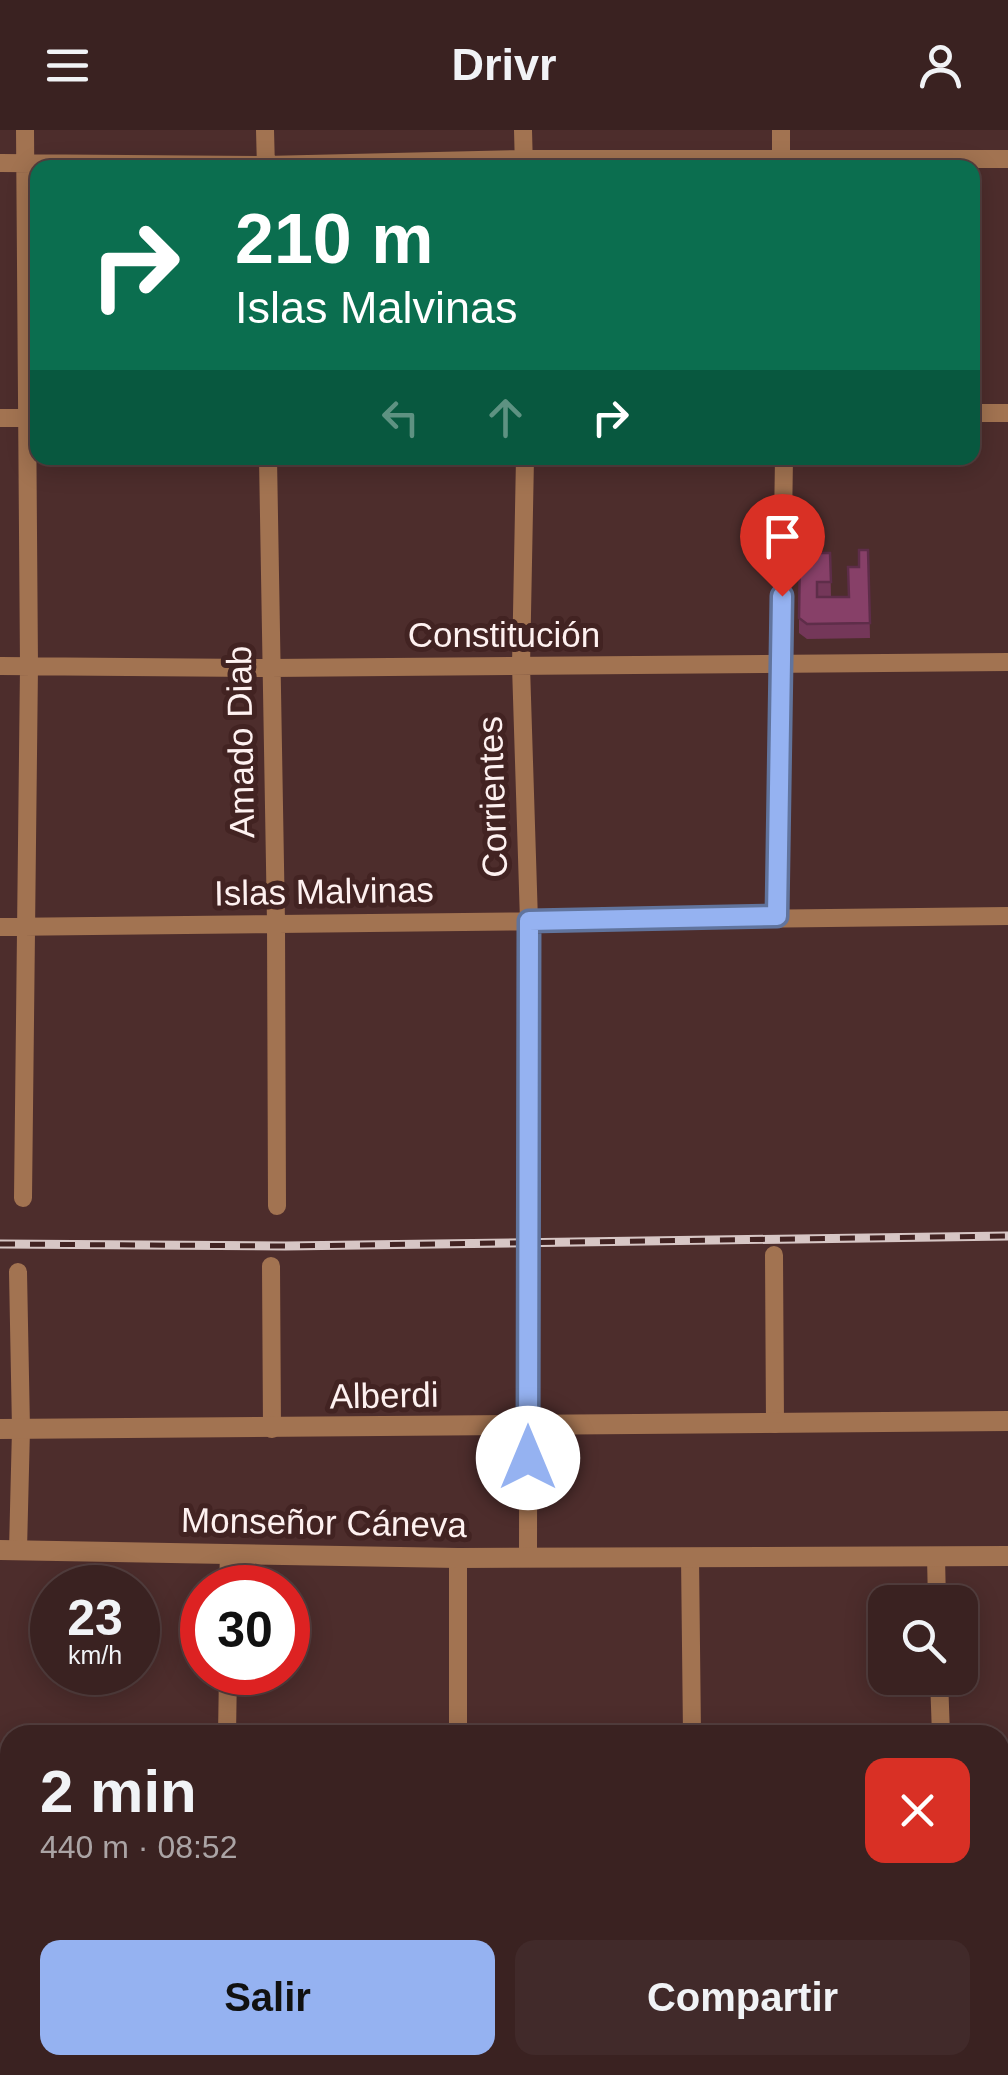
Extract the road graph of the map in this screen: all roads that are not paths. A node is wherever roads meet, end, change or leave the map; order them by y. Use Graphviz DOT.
graph roads {
  1 [pos="25,130"];
  2 [pos="264,130"];
  3 [pos="523,130"];
  4 [pos="780,130"];
  5 [pos="1008,159"];
  6 [pos="266,160"];
  7 [pos="524,160"];
  8 [pos="781,160"];
  9 [pos="932,160"];
  10 [pos="26,162"];
  11 [pos="30,162"];
  12 [pos="0,163"];
  13 [pos="30,333"];
  14 [pos="980,413"];
  15 [pos="1008,413"];
  16 [pos="0,418"];
  17 [pos="30,418"];
  18 [pos="31,465"];
  19 [pos="268,465"];
  20 [pos="525,465"];
  21 [pos="784,465"];
  22 [pos="1008,662"];
  23 [pos="782,665"];
  24 [pos="0,666"];
  25 [pos="29,666"];
  26 [pos="520,666"];
  27 [pos="270,668"];
  28 [pos="777,916"];
  29 [pos="1008,916"];
  30 [pos="529,921"];
  31 [pos="276,924"];
  32 [pos="0,927"];
  33 [pos="28,927"];
  34 [pos="23,1198"];
  35 [pos="277,1206"];
  36 [pos="774,1256"];
  37 [pos="271,1266"];
  38 [pos="18,1272"];
  39 [pos="1008,1422"];
  40 [pos="775,1424"];
  41 [pos="528,1426"];
  42 [pos="10,1429"];
  43 [pos="272,1429"];
  44 [pos="9,1550"];
  45 [pos="228,1554"];
  46 [pos="528,1555"];
  47 [pos="1008,1556"];
  48 [pos="936,1557"];
  49 [pos="458,1558"];
  50 [pos="690,1558"];
  51 [pos="228,1565"];
  52 [pos="937,1585"];
  53 [pos="228,1695"];
  54 [pos="939,1695"];
  55 [pos="227,1725"];
  56 [pos="458,1725"];
  57 [pos="692,1725"];
  58 [pos="940,1725"];
  1 -- 10 [label="street"];
  2 -- 6 [label="street"];
  3 -- 7 [label="street"];
  4 -- 8 [label="street"];
  5 -- 9 [label="street"];
  10 -- 11 [label="street"];
  10 -- 12 [label="street"];
  10 -- 13 [label="street"];
  14 -- 15 [label="street"];
  16 -- 17 [label="street"];
  18 -- 25 [label="street"];
  19 -- 27 [label="street, Amado Diab"];
  20 -- 26 [label="street, Corrientes"];
  21 -- 23 [label="street"];
  22 -- 23 [label="street, Constitución"];
  23 -- 26 [label="street, Constitución"];
  23 -- 28 [label="street"];
  24 -- 25 [label="street, Constitución"];
  25 -- 27 [label="street, Constitución"];
  25 -- 33 [label="street"];
  26 -- 27 [label="street, Constitución"];
  26 -- 30 [label="street, Corrientes"];
  27 -- 31 [label="street, Amado Diab"];
  28 -- 29 [label="street, Islas Malvinas"];
  28 -- 30 [label="street, Islas Malvinas"];
  30 -- 31 [label="street, Islas Malvinas"];
  30 -- 41 [label="street, Corrientes"];
  31 -- 33 [label="street, Islas Malvinas"];
  31 -- 35 [label="street, Amado Diab"];
  32 -- 33 [label="street, Islas Malvinas"];
  33 -- 34 [label="street"];
  36 -- 40 [label="street"];
  37 -- 43 [label="street"];
  38 -- 42 [label="street"];
  39 -- 40 [label="street, Alberdi"];
  40 -- 41 [label="street, Alberdi"];
  41 -- 43 [label="street, Alberdi"];
  41 -- 46 [label="street, Corrientes"];
  42 -- 43 [label="street, Alberdi"];
  42 -- 44 [label="street"];
  44 -- 45 [label="street, Monseñor Cáneva"];
  45 -- 49 [label="street, Monseñor Cáneva"];
  45 -- 51 [label="street"];
  46 -- 49 [label="street, Monseñor Cáneva"];
  46 -- 50 [label="street, Monseñor Cáneva"];
  47 -- 48 [label="street, Monseñor Cáneva"];
  48 -- 50 [label="street, Monseñor Cáneva"];
  48 -- 52 [label="street"];
  49 -- 56 [label="street"];
  50 -- 57 [label="street"];
  53 -- 55 [label="street"];
  54 -- 58 [label="street"];
}
